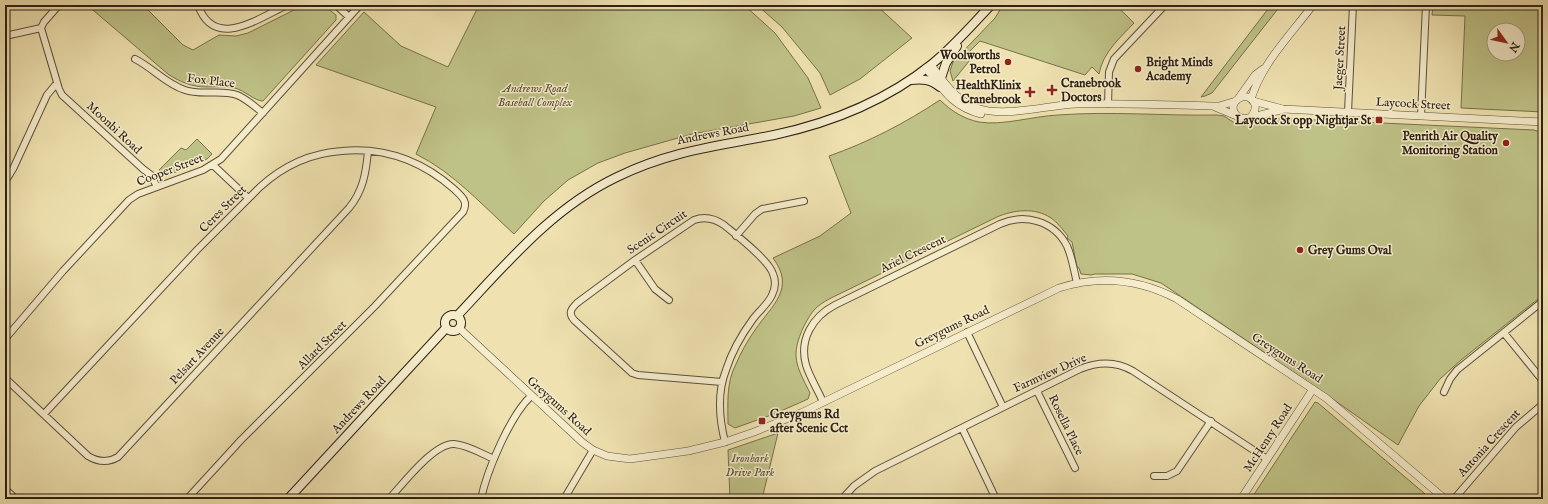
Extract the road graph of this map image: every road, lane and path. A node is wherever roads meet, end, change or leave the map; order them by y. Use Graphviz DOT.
graph roads {
  1 [pos="59,5"];
  2 [pos="198,5"];
  3 [pos="287,5"];
  4 [pos="336,5"];
  5 [pos="360,5"];
  6 [pos="991,5"];
  7 [pos="1165,5"];
  8 [pos="1314,5"];
  9 [pos="1353,5"];
  10 [pos="1426,5"];
  11 [pos="349,17"];
  12 [pos="41,28"];
  13 [pos="964,35"];
  14 [pos="5,36"];
  15 [pos="135,59"];
  16 [pos="928,67"];
  17 [pos="1265,68"];
  18 [pos="941,78"];
  19 [pos="910,80"];
  20 [pos="57,83"];
  21 [pos="940,87"];
  22 [pos="1237,100"];
  23 [pos="1252,100"];
  24 [pos="1108,104"];
  25 [pos="1211,106"];
  26 [pos="1283,109"];
  27 [pos="1003,112"];
  28 [pos="1348,112"];
  29 [pos="262,113"];
  30 [pos="1420,116"];
  31 [pos="1238,117"];
  32 [pos="1249,118"];
  33 [pos="1543,122"];
  34 [pos="368,151"];
  35 [pos="213,165"];
  36 [pos="5,182"];
  37 [pos="157,187"];
  38 [pos="248,198"];
  39 [pos="804,201"];
  40 [pos="465,202"];
  41 [pos="736,236"];
  42 [pos="635,260"];
  43 [pos="1077,283"];
  44 [pos="669,300"];
  45 [pos="1543,301"];
  46 [pos="457,316"];
  47 [pos="446,328"];
  48 [pos="459,328"];
  49 [pos="967,332"];
  50 [pos="1504,333"];
  51 [pos="5,339"];
  52 [pos="5,378"];
  53 [pos="1543,381"];
  54 [pos="722,382"];
  55 [pos="1313,389"];
  56 [pos="1037,391"];
  57 [pos="1444,392"];
  58 [pos="531,396"];
  59 [pos="823,402"];
  60 [pos="1543,404"];
  61 [pos="1003,407"];
  62 [pos="44,414"];
  63 [pos="1211,421"];
  64 [pos="962,428"];
  65 [pos="447,437"];
  66 [pos="725,442"];
  67 [pos="448,444"];
  68 [pos="593,450"];
  69 [pos="1268,458"];
  70 [pos="494,459"];
  71 [pos="1075,468"];
  72 [pos="1154,476"];
  73 [pos="5,489"];
  74 [pos="16,499"];
  75 [pos="187,499"];
  76 [pos="288,499"];
  77 [pos="389,499"];
  78 [pos="481,499"];
  79 [pos="564,499"];
  80 [pos="842,499"];
  81 [pos="996,499"];
  82 [pos="1241,499"];
  83 [pos="1445,499"];
  84 [pos="1454,499"];
  1 -- 12 [label="street"];
  2 -- 3 [label="street"];
  4 -- 11 [label="street"];
  5 -- 11 [label="street, Cooper Street"];
  6 -- 13 [label="main road, Andrews Road"];
  7 -- 24 [label="street"];
  8 -- 17 [label="street"];
  9 -- 28 [label="street, Jaeger Street"];
  10 -- 30 [label="street"];
  11 -- 29 [label="street, Cooper Street"];
  12 -- 14 [label="street"];
  12 -- 20 [label="street, Moonbi Road"];
  13 -- 16 [label="main road, Andrews Road"];
  13 -- 18 [label="main road"];
  15 -- 29 [label="street, Fox Place"];
  16 -- 18 [label="street"];
  16 -- 19 [label="main road, Andrews Road"];
  16 -- 21 [label="street"];
  17 -- 22 [label="street"];
  17 -- 23 [label="street"];
  18 -- 27 [label="street"];
  19 -- 21 [label="main road"];
  19 -- 46 [label="main road, Andrews Road"];
  20 -- 36 [label="street"];
  20 -- 37 [label="street, Moonbi Road"];
  21 -- 27 [label="street"];
  22 -- 23 [label="street"];
  22 -- 25 [label="street"];
  22 -- 31 [label="street"];
  23 -- 26 [label="street, Laycock Street"];
  23 -- 32 [label="street"];
  24 -- 25 [label="street"];
  24 -- 27 [label="street"];
  25 -- 31 [label="street"];
  26 -- 28 [label="street, Laycock Street"];
  26 -- 32 [label="street, Laycock Street"];
  28 -- 30 [label="street, Laycock Street"];
  29 -- 35 [label="street, Cooper Street"];
  30 -- 33 [label="street, Laycock Street"];
  31 -- 32 [label="street"];
  34 -- 38 [label="street, Ceres Street"];
  34 -- 40 [label="street, Ceres Street"];
  34 -- 62 [label="street, Pelsart Avenue"];
  35 -- 37 [label="street, Cooper Street"];
  35 -- 38 [label="street"];
  37 -- 51 [label="street, Cooper Street"];
  38 -- 62 [label="street, Ceres Street"];
  39 -- 41 [label="street"];
  40 -- 75 [label="street, Allard Street"];
  41 -- 42 [label="street, Scenic Circuit"];
  41 -- 54 [label="street, Scenic Circuit"];
  42 -- 44 [label="street"];
  42 -- 54 [label="street, Scenic Circuit"];
  43 -- 49 [label="street, Greygums Road"];
  43 -- 55 [label="street, Greygums Road"];
  43 -- 59 [label="street, Ariel Crescent"];
  45 -- 50 [label="street"];
  46 -- 47 [label="main road, Andrews Road"];
  46 -- 48 [label="main road"];
  47 -- 48 [label="main road"];
  47 -- 76 [label="main road, Andrews Road"];
  48 -- 58 [label="street, Greygums Road"];
  49 -- 59 [label="street, Greygums Road"];
  49 -- 61 [label="street"];
  50 -- 53 [label="street"];
  50 -- 57 [label="street"];
  52 -- 62 [label="street, Pelsart Avenue"];
  54 -- 66 [label="street, Scenic Circuit"];
  55 -- 69 [label="street, McHenry Road"];
  55 -- 83 [label="street, Greygums Road"];
  56 -- 61 [label="street, Farmview Drive"];
  56 -- 63 [label="street, Farmview Drive"];
  56 -- 71 [label="street, Rosella Place"];
  58 -- 68 [label="street, Greygums Road"];
  58 -- 70 [label="street"];
  59 -- 66 [label="street, Greygums Road"];
  60 -- 84 [label="street, Antonia Crescent"];
  61 -- 64 [label="street, Farmview Drive"];
  63 -- 69 [label="street, Farmview Drive"];
  63 -- 72 [label="street"];
  64 -- 80 [label="street, Farmview Drive"];
  64 -- 81 [label="street"];
  65 -- 67 [label="street"];
  66 -- 68 [label="street, Greygums Road"];
  67 -- 70 [label="street"];
  67 -- 77 [label="street"];
  68 -- 79 [label="street"];
  69 -- 82 [label="street, McHenry Road"];
  70 -- 78 [label="street"];
  73 -- 74 [label="street"];
}
